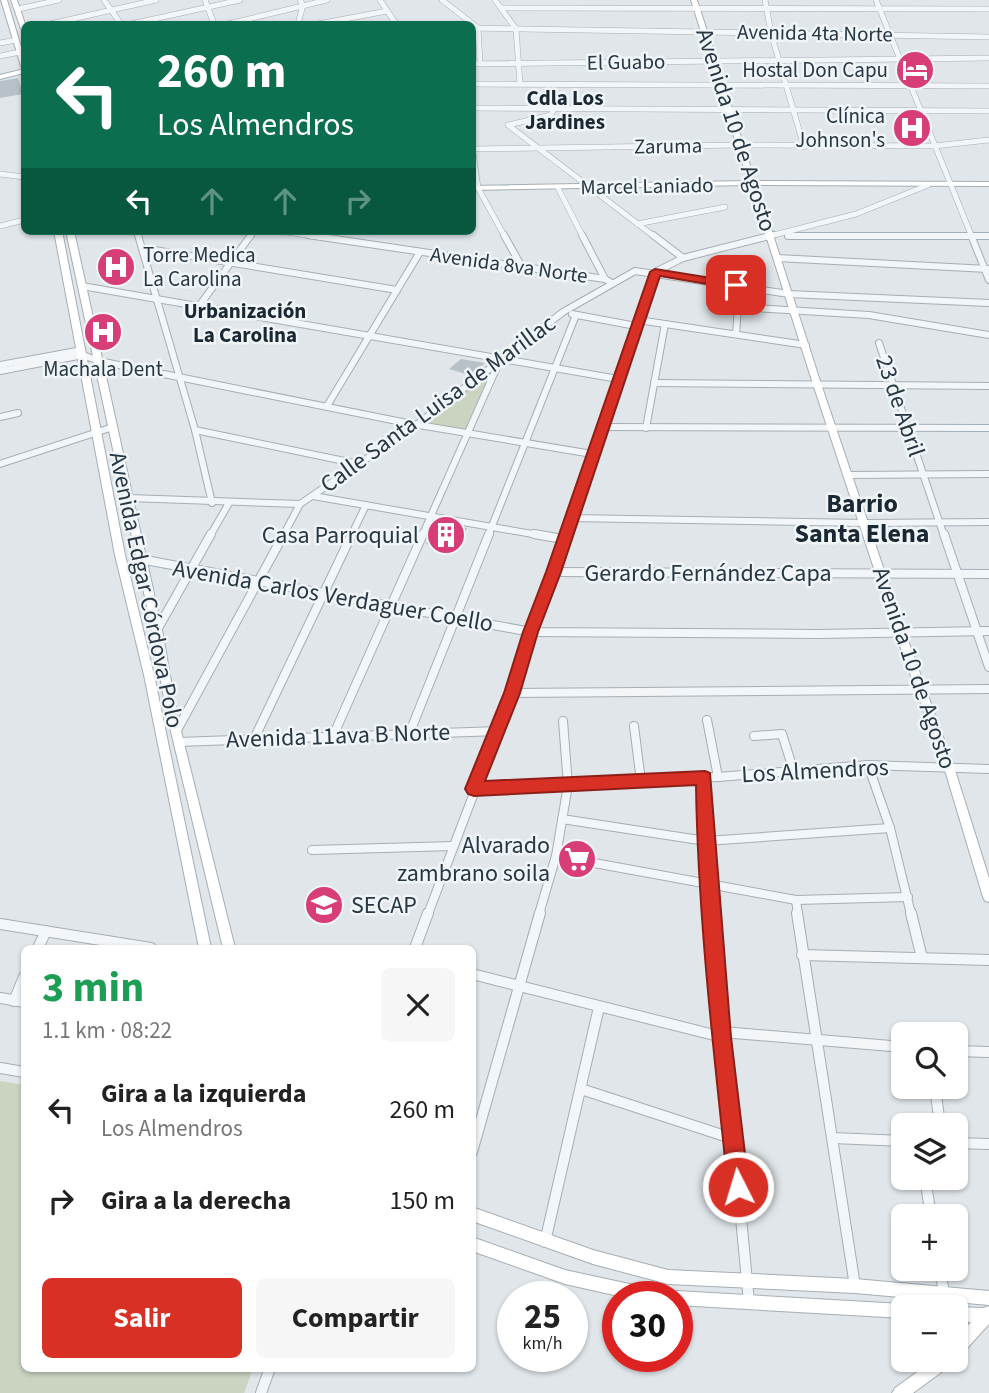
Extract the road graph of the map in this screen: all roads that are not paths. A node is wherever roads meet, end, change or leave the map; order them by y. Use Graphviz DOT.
graph roads {
  1 [pos="4,0"];
  2 [pos="15,0"];
  3 [pos="59,0"];
  4 [pos="104,0"];
  5 [pos="156,0"];
  6 [pos="205,0"];
  7 [pos="240,0"];
  8 [pos="327,0"];
  9 [pos="380,0"];
  10 [pos="442,0"];
  11 [pos="495,0"];
  12 [pos="630,0"];
  13 [pos="694,0"];
  14 [pos="765,0"];
  15 [pos="876,0"];
  16 [pos="302,3"];
  17 [pos="207,7"];
  18 [pos="503,8"];
  19 [pos="18,9"];
  20 [pos="634,9"];
  21 [pos="697,9"];
  22 [pos="767,9"];
  23 [pos="879,9"];
  24 [pos="989,9"];
  25 [pos="110,10"];
  26 [pos="286,10"];
  27 [pos="387,11"];
  28 [pos="22,21"];
  29 [pos="63,21"];
  30 [pos="119,21"];
  31 [pos="144,21"];
  32 [pos="213,21"];
  33 [pos="240,21"];
  34 [pos="298,21"];
  35 [pos="299,21"];
  36 [pos="334,21"];
  37 [pos="394,21"];
  38 [pos="467,21"];
  39 [pos="476,28"];
  40 [pos="516,29"];
  41 [pos="705,31"];
  42 [pos="771,33"];
  43 [pos="476,35"];
  44 [pos="889,35"];
  45 [pos="989,37"];
  46 [pos="16,40"];
  47 [pos="0,43"];
  48 [pos="20,52"];
  49 [pos="0,56"];
  50 [pos="21,57"];
  51 [pos="989,58"];
  52 [pos="901,59"];
  53 [pos="715,60"];
  54 [pos="779,61"];
  55 [pos="476,64"];
  56 [pos="480,64"];
  57 [pos="520,64"];
  58 [pos="21,72"];
  59 [pos="0,78"];
  60 [pos="476,84"];
  61 [pos="520,84"];
  62 [pos="785,84"];
  63 [pos="720,86"];
  64 [pos="910,86"];
  65 [pos="989,86"];
  66 [pos="476,108"];
  67 [pos="729,109"];
  68 [pos="552,110"];
  69 [pos="793,110"];
  70 [pos="922,111"];
  71 [pos="989,111"];
  72 [pos="989,140"];
  73 [pos="741,145"];
  74 [pos="934,146"];
  75 [pos="804,147"];
  76 [pos="476,148"];
  77 [pos="537,149"];
  78 [pos="0,174"];
  79 [pos="21,175"];
  80 [pos="754,183"];
  81 [pos="950,184"];
  82 [pos="989,184"];
  83 [pos="928,185"];
  84 [pos="476,188"];
  85 [pos="558,188"];
  86 [pos="590,188"];
  87 [pos="476,190"];
  88 [pos="725,207"];
  89 [pos="21,221"];
  90 [pos="637,224"];
  91 [pos="0,226"];
  92 [pos="59,235"];
  93 [pos="71,235"];
  94 [pos="138,235"];
  95 [pos="251,235"];
  96 [pos="307,235"];
  97 [pos="971,236"];
  98 [pos="989,236"];
  99 [pos="774,237"];
  100 [pos="142,248"];
  101 [pos="420,252"];
  102 [pos="683,258"];
  103 [pos="777,258"];
  104 [pos="231,262"];
  105 [pos="522,267"];
  106 [pos="987,269"];
  107 [pos="655,272"];
  108 [pos="989,280"];
  109 [pos="609,281"];
  110 [pos="82,286"];
  111 [pos="397,290"];
  112 [pos="789,294"];
  113 [pos="156,297"];
  114 [pos="989,303"];
  115 [pos="199,306"];
  116 [pos="795,311"];
  117 [pos="562,313"];
  118 [pos="576,315"];
  119 [pos="637,323"];
  120 [pos="665,324"];
  121 [pos="736,334"];
  122 [pos="989,335"];
  123 [pos="370,336"];
  124 [pos="879,343"];
  125 [pos="806,345"];
  126 [pos="82,352"];
  127 [pos="501,358"];
  128 [pos="99,361"];
  129 [pos="0,365"];
  130 [pos="555,369"];
  131 [pos="0,371"];
  132 [pos="178,377"];
  133 [pos="618,379"];
  134 [pos="654,383"];
  135 [pos="817,384"];
  136 [pos="894,385"];
  137 [pos="989,386"];
  138 [pos="327,406"];
  139 [pos="18,413"];
  140 [pos="0,417"];
  141 [pos="419,423"];
  142 [pos="113,427"];
  143 [pos="601,428"];
  144 [pos="646,428"];
  145 [pos="832,428"];
  146 [pos="909,428"];
  147 [pos="989,428"];
  148 [pos="195,429"];
  149 [pos="98,433"];
  150 [pos="469,433"];
  151 [pos="526,444"];
  152 [pos="592,454"];
  153 [pos="0,464"];
  154 [pos="359,464"];
  155 [pos="924,474"];
  156 [pos="989,474"];
  157 [pos="848,475"];
  158 [pos="313,496"];
  159 [pos="129,498"];
  160 [pos="212,503"];
  161 [pos="229,503"];
  162 [pos="300,504"];
  163 [pos="366,505"];
  164 [pos="432,514"];
  165 [pos="570,518"];
  166 [pos="989,522"];
  167 [pos="864,523"];
  168 [pos="941,523"];
  169 [pos="491,527"];
  170 [pos="563,539"];
  171 [pos="140,559"];
  172 [pos="191,570"];
  173 [pos="554,572"];
  174 [pos="957,573"];
  175 [pos="989,574"];
  176 [pos="882,575"];
  177 [pos="256,582"];
  178 [pos="324,595"];
  179 [pos="392,605"];
  180 [pos="456,619"];
  181 [pos="157,630"];
  182 [pos="977,631"];
  183 [pos="989,631"];
  184 [pos="531,632"];
  185 [pos="900,632"];
  186 [pos="989,667"];
  187 [pos="989,689"];
  188 [pos="922,691"];
  189 [pos="512,693"];
  190 [pos="707,720"];
  191 [pos="563,721"];
  192 [pos="634,726"];
  193 [pos="499,731"];
  194 [pos="410,732"];
  195 [pos="332,736"];
  196 [pos="754,736"];
  197 [pos="177,737"];
  198 [pos="254,739"];
  199 [pos="868,765"];
  200 [pos="949,767"];
  201 [pos="989,769"];
  202 [pos="794,772"];
  203 [pos="718,777"];
  204 [pos="705,778"];
  205 [pos="641,781"];
  206 [pos="568,785"];
  207 [pos="474,789"];
  208 [pos="562,819"];
  209 [pos="890,828"];
  210 [pos="706,841"];
  211 [pos="453,845"];
  212 [pos="312,850"];
  213 [pos="556,856"];
  214 [pos="711,884"];
  215 [pos="908,897"];
  216 [pos="989,897"];
  217 [pos="796,900"];
  218 [pos="0,924"];
  219 [pos="46,931"];
  220 [pos="97,944"];
  221 [pos="39,945"];
  222 [pos="204,945"];
  223 [pos="228,945"];
  224 [pos="416,945"];
  225 [pos="802,955"];
  226 [pos="922,958"];
  227 [pos="989,960"];
  228 [pos="476,975"];
  229 [pos="520,985"];
  230 [pos="0,998"];
  231 [pos="19,1001"];
  232 [pos="599,1007"];
  233 [pos="722,1035"];
  234 [pos="816,1039"];
  235 [pos="891,1046"];
  236 [pos="968,1051"];
  237 [pos="989,1052"];
  238 [pos="0,1068"];
  239 [pos="21,1072"];
  240 [pos="581,1089"];
  241 [pos="476,1138"];
  242 [pos="833,1138"];
  243 [pos="734,1139"];
  244 [pos="891,1140"];
  245 [pos="968,1143"];
  246 [pos="989,1144"];
  247 [pos="476,1216"];
  248 [pos="545,1242"];
  249 [pos="476,1245"];
  250 [pos="942,1281"];
  251 [pos="748,1282"];
  252 [pos="602,1285"];
  253 [pos="855,1286"];
  254 [pos="944,1293"];
  255 [pos="989,1298"];
  256 [pos="693,1299"];
  257 [pos="749,1302"];
  258 [pos="891,1310"];
  259 [pos="968,1314"];
  260 [pos="988,1315"];
  261 [pos="968,1337"];
  262 [pos="269,1372"];
  263 [pos="929,1372"];
  264 [pos="261,1393"];
  265 [pos="900,1393"];
  1 -- 46 [label="main road"];
  2 -- 19 [label="main road"];
  3 -- 19 [label="street"];
  4 -- 25 [label="street"];
  5 -- 25 [label="street"];
  6 -- 17 [label="street"];
  7 -- 17 [label="street"];
  8 -- 16 [label="street"];
  9 -- 27 [label="street"];
  10 -- 38 [label="street"];
  11 -- 18 [label="street"];
  12 -- 20 [label="street"];
  13 -- 21 [label="main road, Avenida 10 de Agosto"];
  14 -- 22 [label="street"];
  15 -- 23 [label="street"];
  16 -- 26 [label="street"];
  16 -- 35 [label="street"];
  17 -- 31 [label="street"];
  17 -- 32 [label="street"];
  18 -- 20 [label="street"];
  18 -- 40 [label="street"];
  19 -- 28 [label="main road"];
  20 -- 21 [label="street"];
  21 -- 22 [label="street"];
  21 -- 41 [label="main road, Avenida 10 de Agosto"];
  22 -- 23 [label="street"];
  22 -- 42 [label="street"];
  23 -- 24 [label="street"];
  23 -- 44 [label="street"];
  25 -- 29 [label="street"];
  25 -- 30 [label="street"];
  26 -- 33 [label="street"];
  26 -- 34 [label="street"];
  27 -- 36 [label="street"];
  27 -- 37 [label="street"];
  39 -- 40 [label="street, Avenida 4ta Norte"];
  40 -- 41 [label="street, Avenida 4ta Norte"];
  40 -- 57 [label="street"];
  41 -- 42 [label="street, Avenida 4ta Norte"];
  41 -- 53 [label="main road, Avenida 10 de Agosto"];
  42 -- 44 [label="street, Avenida 4ta Norte"];
  42 -- 54 [label="street"];
  43 -- 56 [label="street"];
  44 -- 45 [label="street, Avenida 4ta Norte"];
  44 -- 52 [label="street"];
  46 -- 47 [label="street"];
  46 -- 48 [label="main road"];
  48 -- 49 [label="street"];
  48 -- 50 [label="main road"];
  51 -- 52 [label="street, El Guabo"];
  52 -- 54 [label="street, El Guabo"];
  52 -- 64 [label="street"];
  53 -- 54 [label="street, El Guabo"];
  53 -- 57 [label="street, El Guabo"];
  53 -- 63 [label="main road, Avenida 10 de Agosto"];
  54 -- 62 [label="street"];
  55 -- 56 [label="street, El Guabo"];
  56 -- 57 [label="street, El Guabo"];
  57 -- 61 [label="street"];
  58 -- 59 [label="main road"];
  60 -- 61 [label="street"];
  61 -- 63 [label="street"];
  62 -- 63 [label="street"];
  62 -- 64 [label="street"];
  62 -- 69 [label="street"];
  63 -- 67 [label="main road, Avenida 10 de Agosto"];
  64 -- 65 [label="street"];
  64 -- 70 [label="street"];
  66 -- 68 [label="street"];
  67 -- 68 [label="street"];
  67 -- 69 [label="street"];
  67 -- 73 [label="main road, Avenida 10 de Agosto"];
  68 -- 77 [label="street"];
  69 -- 70 [label="street"];
  69 -- 75 [label="street"];
  70 -- 71 [label="street"];
  70 -- 74 [label="street"];
  72 -- 74 [label="street, Zaruma"];
  73 -- 75 [label="street, Zaruma"];
  73 -- 77 [label="street, Zaruma"];
  73 -- 80 [label="main road, Avenida 10 de Agosto"];
  74 -- 75 [label="street, Zaruma"];
  74 -- 81 [label="street"];
  76 -- 77 [label="street, Zaruma"];
  77 -- 86 [label="street"];
  78 -- 79 [label="street"];
  80 -- 83 [label="main road, Marcel Laniado"];
  80 -- 86 [label="main road, Marcel Laniado"];
  80 -- 99 [label="main road, Avenida 10 de Agosto"];
  81 -- 82 [label="main road, Marcel Laniado"];
  81 -- 83 [label="main road, Marcel Laniado"];
  81 -- 97 [label="street"];
  83 -- 99 [label="street"];
  84 -- 85 [label="main road, Marcel Laniado"];
  85 -- 86 [label="main road, Marcel Laniado"];
  85 -- 109 [label="street"];
  86 -- 90 [label="street"];
  87 -- 105 [label="street"];
  88 -- 90 [label="street"];
  89 -- 91 [label="street"];
  90 -- 102 [label="street"];
  92 -- 126 [label="main road, Avenida Edgar Córdova Polo"];
  93 -- 110 [label="main road, Avenida Edgar Córdova Polo"];
  94 -- 100 [label="street"];
  95 -- 104 [label="street"];
  96 -- 101 [label="street, Avenida 8va Norte"];
  97 -- 98 [label="street"];
  97 -- 99 [label="street"];
  97 -- 106 [label="street"];
  99 -- 102 [label="street"];
  99 -- 103 [label="main road, Avenida 10 de Agosto"];
  100 -- 104 [label="street"];
  100 -- 113 [label="street"];
  101 -- 105 [label="street, Avenida 8va Norte"];
  101 -- 111 [label="street"];
  102 -- 107 [label="street"];
  103 -- 106 [label="street"];
  103 -- 112 [label="main road, Avenida 10 de Agosto"];
  104 -- 111 [label="street"];
  104 -- 115 [label="street"];
  105 -- 109 [label="street, Avenida 8va Norte"];
  106 -- 108 [label="street"];
  107 -- 109 [label="street, Calle Santa Luisa de Marillac"];
  107 -- 112 [label="street"];
  107 -- 119 [label="street"];
  109 -- 117 [label="street, Calle Santa Luisa de Marillac"];
  110 -- 113 [label="street"];
  110 -- 128 [label="main road, Avenida Edgar Córdova Polo"];
  111 -- 123 [label="street"];
  112 -- 114 [label="street"];
  112 -- 116 [label="main road, Avenida 10 de Agosto"];
  113 -- 115 [label="street"];
  113 -- 132 [label="street"];
  115 -- 123 [label="street"];
  116 -- 121 [label="street"];
  116 -- 122 [label="street"];
  116 -- 125 [label="main road, Avenida 10 de Agosto"];
  117 -- 118 [label="street"];
  117 -- 127 [label="street, Calle Santa Luisa de Marillac"];
  118 -- 119 [label="street"];
  118 -- 130 [label="street"];
  119 -- 120 [label="street"];
  119 -- 133 [label="street"];
  120 -- 121 [label="street"];
  120 -- 134 [label="street"];
  121 -- 125 [label="street"];
  123 -- 127 [label="street"];
  123 -- 138 [label="street"];
  124 -- 136 [label="street, 23 de Abril"];
  125 -- 135 [label="main road, Avenida 10 de Agosto"];
  126 -- 128 [label="street"];
  126 -- 129 [label="street"];
  126 -- 131 [label="street"];
  126 -- 149 [label="main road, Avenida Edgar Córdova Polo"];
  127 -- 130 [label="street"];
  127 -- 141 [label="street, Calle Santa Luisa de Marillac"];
  127 -- 150 [label="street"];
  128 -- 132 [label="street"];
  128 -- 142 [label="main road, Avenida Edgar Córdova Polo"];
  130 -- 133 [label="street"];
  130 -- 151 [label="street"];
  132 -- 138 [label="street"];
  132 -- 148 [label="street"];
  133 -- 143 [label="street"];
  134 -- 135 [label="street"];
  134 -- 144 [label="street"];
  135 -- 136 [label="street"];
  135 -- 145 [label="main road, Avenida 10 de Agosto"];
  136 -- 137 [label="street"];
  136 -- 146 [label="street, 23 de Abril"];
  138 -- 141 [label="street"];
  139 -- 140 [label="street"];
  141 -- 150 [label="street"];
  141 -- 154 [label="street, Calle Santa Luisa de Marillac"];
  142 -- 149 [label="street"];
  142 -- 159 [label="main road, Avenida Edgar Córdova Polo"];
  143 -- 144 [label="street"];
  143 -- 152 [label="street"];
  144 -- 145 [label="street"];
  145 -- 146 [label="street"];
  145 -- 157 [label="main road, Avenida 10 de Agosto"];
  146 -- 147 [label="street"];
  146 -- 155 [label="street, 23 de Abril"];
  148 -- 154 [label="street"];
  148 -- 160 [label="street"];
  149 -- 153 [label="street"];
  149 -- 222 [label="main road, Avenida Edgar Córdova Polo"];
  150 -- 151 [label="street"];
  150 -- 164 [label="street"];
  151 -- 152 [label="street"];
  151 -- 169 [label="street"];
  152 -- 165 [label="street"];
  154 -- 158 [label="street, Calle Santa Luisa de Marillac"];
  155 -- 156 [label="street"];
  155 -- 157 [label="street"];
  155 -- 168 [label="street, 23 de Abril"];
  157 -- 167 [label="main road, Avenida 10 de Agosto"];
  158 -- 162 [label="street, Calle Santa Luisa de Marillac"];
  158 -- 163 [label="street"];
  159 -- 160 [label="street, Calle Santa Luisa de Marillac"];
  159 -- 171 [label="main road, Avenida Edgar Córdova Polo"];
  160 -- 161 [label="street, Calle Santa Luisa de Marillac"];
  161 -- 162 [label="street, Calle Santa Luisa de Marillac"];
  161 -- 172 [label="street"];
  162 -- 177 [label="street"];
  163 -- 164 [label="street"];
  163 -- 178 [label="street"];
  164 -- 169 [label="street"];
  164 -- 179 [label="street"];
  165 -- 167 [label="street"];
  165 -- 170 [label="street"];
  166 -- 168 [label="street"];
  167 -- 168 [label="street"];
  167 -- 176 [label="main road, Avenida 10 de Agosto"];
  168 -- 174 [label="street, 23 de Abril"];
  169 -- 170 [label="street"];
  169 -- 180 [label="street"];
  170 -- 173 [label="street"];
  171 -- 172 [label="street, Avenida Carlos Verdaguer Coello"];
  171 -- 181 [label="main road, Avenida Edgar Córdova Polo"];
  172 -- 177 [label="street, Avenida Carlos Verdaguer Coello"];
  172 -- 181 [label="street"];
  173 -- 176 [label="street, Gerardo Fernández Capa"];
  173 -- 184 [label="street"];
  174 -- 175 [label="street, Gerardo Fernández Capa"];
  174 -- 176 [label="street, Gerardo Fernández Capa"];
  174 -- 182 [label="street, 23 de Abril"];
  176 -- 185 [label="main road, Avenida 10 de Agosto"];
  177 -- 178 [label="street, Avenida Carlos Verdaguer Coello"];
  177 -- 197 [label="street"];
  178 -- 179 [label="street, Avenida Carlos Verdaguer Coello"];
  178 -- 198 [label="street"];
  179 -- 180 [label="street, Avenida Carlos Verdaguer Coello"];
  179 -- 195 [label="street"];
  180 -- 184 [label="street, Avenida Carlos Verdaguer Coello"];
  180 -- 194 [label="street"];
  181 -- 197 [label="main road, Avenida Edgar Córdova Polo"];
  182 -- 183 [label="street, Avenida Carlos Verdaguer Coello"];
  182 -- 185 [label="street, Avenida Carlos Verdaguer Coello"];
  182 -- 186 [label="street, 23 de Abril"];
  184 -- 185 [label="street, Avenida Carlos Verdaguer Coello"];
  184 -- 189 [label="street"];
  185 -- 188 [label="main road, Avenida 10 de Agosto"];
  187 -- 188 [label="street"];
  188 -- 189 [label="street"];
  188 -- 200 [label="main road, Avenida 10 de Agosto"];
  189 -- 193 [label="street"];
  190 -- 203 [label="street"];
  191 -- 206 [label="street"];
  192 -- 205 [label="street"];
  193 -- 194 [label="street, Avenida 11ava B Norte"];
  193 -- 207 [label="street"];
  194 -- 195 [label="street, Avenida 11ava B Norte"];
  195 -- 198 [label="street, Avenida 11ava B Norte"];
  196 -- 202 [label="street"];
  197 -- 198 [label="street, Avenida 11ava B Norte"];
  197 -- 223 [label="main road, Avenida Edgar Córdova Polo"];
  199 -- 200 [label="street, Los Almendros"];
  199 -- 202 [label="street, Los Almendros"];
  199 -- 209 [label="street"];
  200 -- 201 [label="street, Los Almendros"];
  200 -- 216 [label="main road, Avenida 10 de Agosto"];
  202 -- 203 [label="street, Los Almendros"];
  203 -- 204 [label="street, Los Almendros"];
  204 -- 205 [label="street, Los Almendros"];
  204 -- 210 [label="street"];
  205 -- 206 [label="street, Los Almendros"];
  206 -- 207 [label="street, Los Almendros"];
  206 -- 208 [label="street"];
  207 -- 211 [label="street"];
  208 -- 210 [label="street"];
  208 -- 213 [label="street"];
  209 -- 210 [label="street"];
  209 -- 215 [label="street"];
  210 -- 214 [label="street"];
  211 -- 212 [label="street"];
  211 -- 224 [label="street"];
  213 -- 214 [label="street"];
  213 -- 229 [label="street"];
  214 -- 217 [label="street"];
  214 -- 233 [label="street"];
  215 -- 217 [label="street"];
  215 -- 226 [label="street"];
  217 -- 225 [label="street"];
  218 -- 219 [label="street"];
  219 -- 220 [label="street"];
  219 -- 221 [label="street"];
  225 -- 226 [label="street"];
  225 -- 234 [label="street"];
  226 -- 227 [label="street"];
  228 -- 229 [label="street"];
  229 -- 232 [label="street"];
  229 -- 241 [label="street"];
  230 -- 231 [label="street"];
  232 -- 233 [label="street"];
  232 -- 240 [label="street"];
  233 -- 234 [label="street"];
  233 -- 243 [label="street"];
  234 -- 235 [label="street"];
  234 -- 242 [label="street"];
  236 -- 237 [label="street"];
  238 -- 239 [label="street"];
  240 -- 243 [label="street"];
  240 -- 248 [label="street"];
  242 -- 244 [label="street"];
  242 -- 253 [label="street"];
  243 -- 251 [label="street"];
  245 -- 246 [label="street"];
  247 -- 248 [label="main road"];
  248 -- 251 [label="main road"];
  249 -- 252 [label="main road"];
  250 -- 254 [label="street"];
  251 -- 253 [label="main road"];
  251 -- 257 [label="street"];
  253 -- 254 [label="main road"];
  254 -- 255 [label="main road"];
  256 -- 257 [label="main road"];
  257 -- 258 [label="main road"];
  259 -- 260 [label="main road"];
  260 -- 261 [label="main road"];
  262 -- 264 [label="street"];
  263 -- 265 [label="main road"];
}
